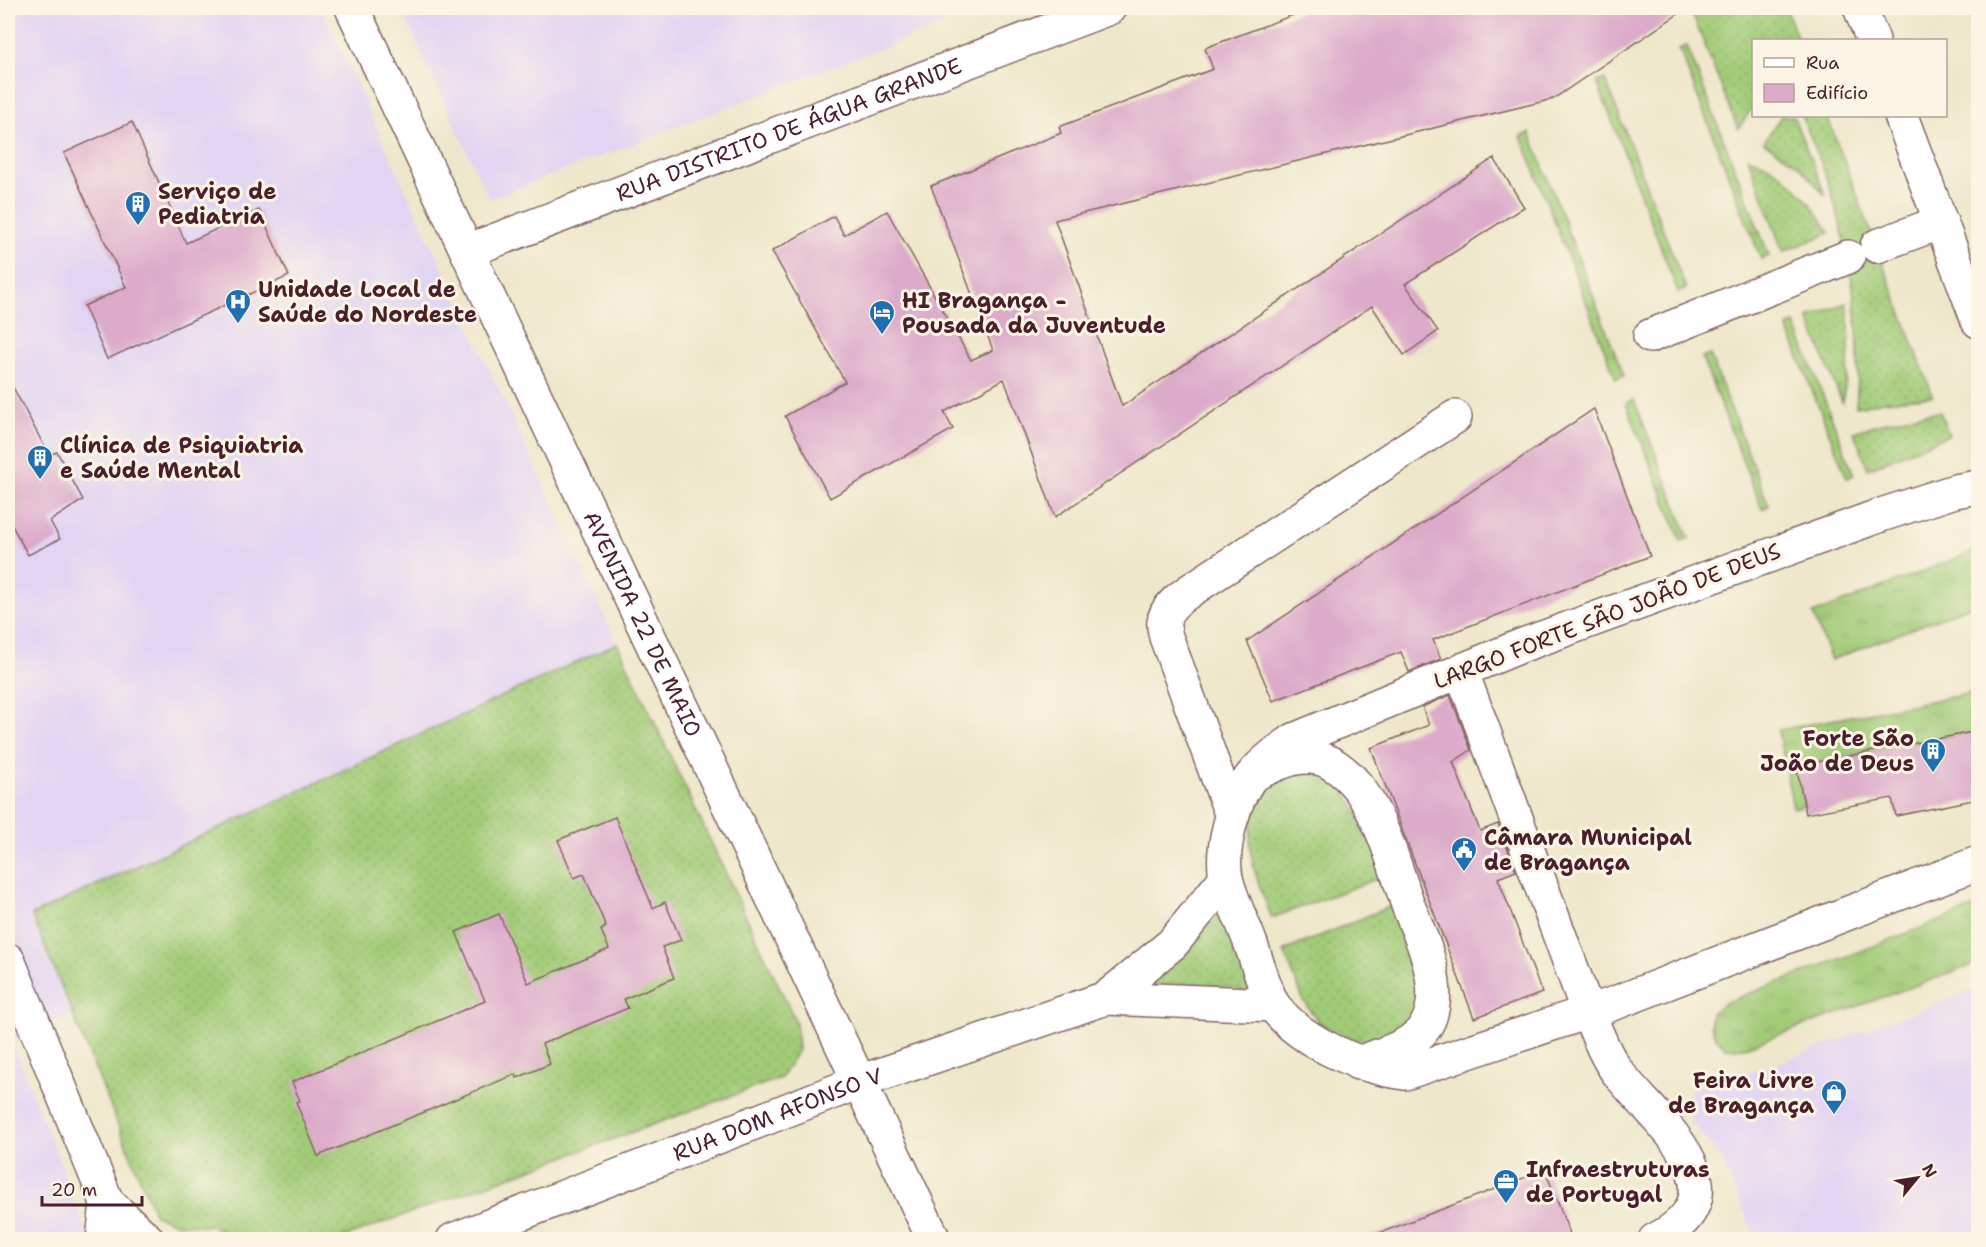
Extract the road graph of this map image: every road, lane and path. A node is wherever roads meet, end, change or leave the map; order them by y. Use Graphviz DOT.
graph roads {
  1 [pos="352,8"];
  2 [pos="1109,8"];
  3 [pos="1860,8"];
  4 [pos="1873,39"];
  5 [pos="1901,117"];
  6 [pos="1941,222"];
  7 [pos="467,251"];
  8 [pos="1978,321"];
  9 [pos="1650,336"];
  10 [pos="1455,417"];
  11 [pos="1978,487"];
  12 [pos="1461,670"];
  13 [pos="1251,776"];
  14 [pos="1232,816"];
  15 [pos="1978,863"];
  16 [pos="1226,878"];
  17 [pos="8,960"];
  18 [pos="1106,998"];
  19 [pos="1274,1005"];
  20 [pos="1588,1012"];
  21 [pos="1358,1063"];
  22 [pos="859,1082"];
  23 [pos="107,1202"];
  24 [pos="103,1239"];
  25 [pos="148,1239"];
  26 [pos="453,1239"];
  27 [pos="934,1239"];
  28 [pos="1655,1239"];
  1 -- 7 [label="street, AVENIDA 22 DE MAIO"];
  2 -- 7 [label="street, RUA DISTRITO DE ÁGUA GRANDE"];
  3 -- 4 [label="street"];
  5 -- 6 [label="street"];
  6 -- 8 [label="street"];
  6 -- 9 [label="street"];
  7 -- 22 [label="street, AVENIDA 22 DE MAIO"];
  10 -- 14 [label="street"];
  11 -- 12 [label="street, LARGO FORTE SÃO JOÃO DE DEUS"];
  12 -- 13 [label="street, LARGO FORTE SÃO JOÃO DE DEUS"];
  12 -- 20 [label="street"];
  13 -- 14 [label="street, LARGO FORTE SÃO JOÃO DE DEUS"];
  13 -- 21 [label="street"];
  14 -- 16 [label="street, LARGO FORTE SÃO JOÃO DE DEUS"];
  15 -- 20 [label="street, LARGO FORTE SÃO JOÃO DE DEUS"];
  16 -- 18 [label="street, RUA DOM AFONSO V"];
  16 -- 19 [label="street, LARGO FORTE SÃO JOÃO DE DEUS"];
  17 -- 23 [label="street"];
  18 -- 19 [label="street, RUA DOM AFONSO V"];
  18 -- 22 [label="street, RUA DOM AFONSO V"];
  19 -- 21 [label="street, LARGO FORTE SÃO JOÃO DE DEUS"];
  20 -- 21 [label="street, LARGO FORTE SÃO JOÃO DE DEUS"];
  20 -- 28 [label="street"];
  22 -- 26 [label="street, RUA DOM AFONSO V"];
  22 -- 27 [label="street, AVENIDA 22 DE MAIO"];
  23 -- 24 [label="street"];
  23 -- 25 [label="street"];
}
